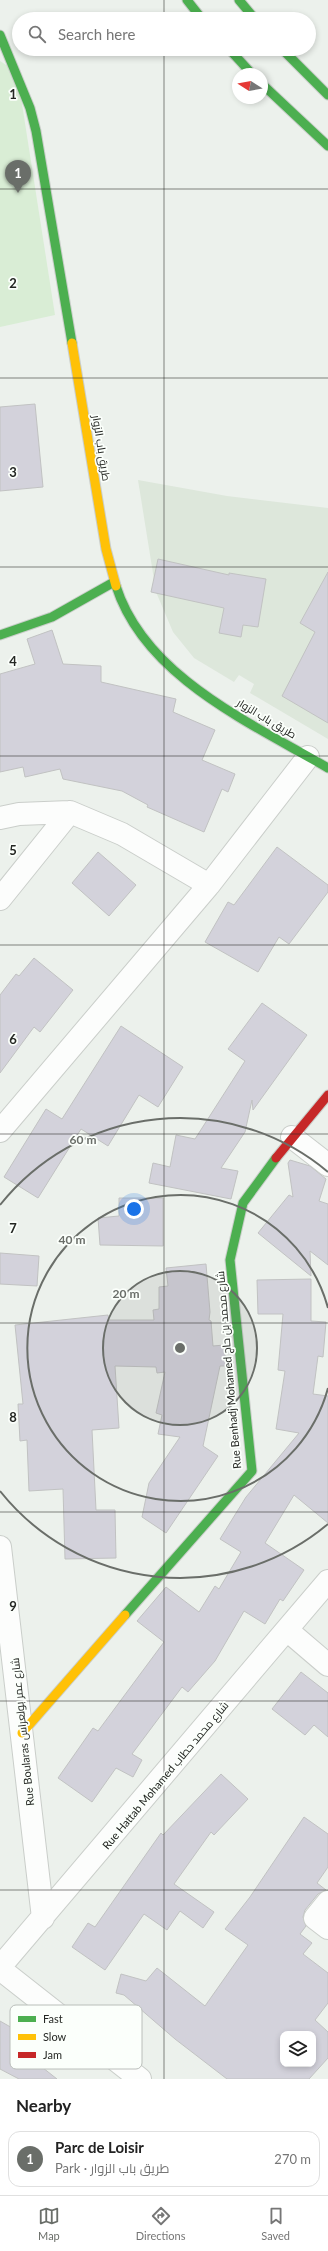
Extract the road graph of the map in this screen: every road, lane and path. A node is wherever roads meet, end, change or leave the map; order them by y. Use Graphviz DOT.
graph roads {
  1 [pos="187,0"];
  2 [pos="239,0"];
  3 [pos="196,12"];
  4 [pos="250,12"];
  5 [pos="0,35"];
  6 [pos="235,56"];
  7 [pos="289,56"];
  8 [pos="246,68"];
  9 [pos="268,90"];
  10 [pos="328,95"];
  11 [pos="328,146"];
  12 [pos="114,582"];
  13 [pos="0,634"];
  14 [pos="308,757"];
  15 [pos="328,768"];
  16 [pos="70,812"];
  17 [pos="0,818"];
  18 [pos="209,885"];
  19 [pos="0,899"];
  20 [pos="328,1095"];
  21 [pos="0,1131"];
  22 [pos="292,1137"];
  23 [pos="328,1166"];
  24 [pos="0,1546"];
  25 [pos="328,1581"];
  26 [pos="287,1630"];
  27 [pos="6,1643"];
  28 [pos="328,1665"];
  29 [pos="22,1732"];
  30 [pos="328,1902"];
  31 [pos="44,1918"];
  32 [pos="328,1928"];
  33 [pos="0,1968"];
  34 [pos="47,2005"];
  35 [pos="127,2069"];
  36 [pos="140,2079"];
  1 -- 3 [label="street"];
  2 -- 4 [label="street"];
  5 -- 12 [label="street, طريق باب الزوار"];
  6 -- 8 [label="street"];
  7 -- 10 [label="street"];
  9 -- 11 [label="street"];
  12 -- 13 [label="street"];
  12 -- 14 [label="street, طريق باب الزوار"];
  14 -- 15 [label="street, طريق باب الزوار"];
  14 -- 18 [label="street"];
  16 -- 17 [label="street"];
  16 -- 18 [label="street"];
  16 -- 19 [label="street"];
  18 -- 21 [label="street"];
  20 -- 22 [label="street, Rue Benhadj Mohamed شارع محمد بن حاج"];
  22 -- 23 [label="street"];
  22 -- 29 [label="street, Rue Benhadj Mohamed شارع محمد بن حاج"];
  24 -- 27 [label="street, Rue Boularas شارع عمر بولعراس"];
  25 -- 26 [label="street, Rue Hattab Mohamed شارع محمد حطاب"];
  26 -- 28 [label="street"];
  26 -- 31 [label="street, Rue Hattab Mohamed شارع محمد حطاب"];
  27 -- 29 [label="street, Rue Boularas شارع عمر بولعراس"];
  29 -- 31 [label="street, Rue Boularas شارع عمر بولعراس"];
  30 -- 32 [label="street"];
  31 -- 33 [label="street, Rue Hattab Mohamed شارع محمد حطاب"];
  33 -- 34 [label="street"];
  35 -- 36 [label="street"];
}
